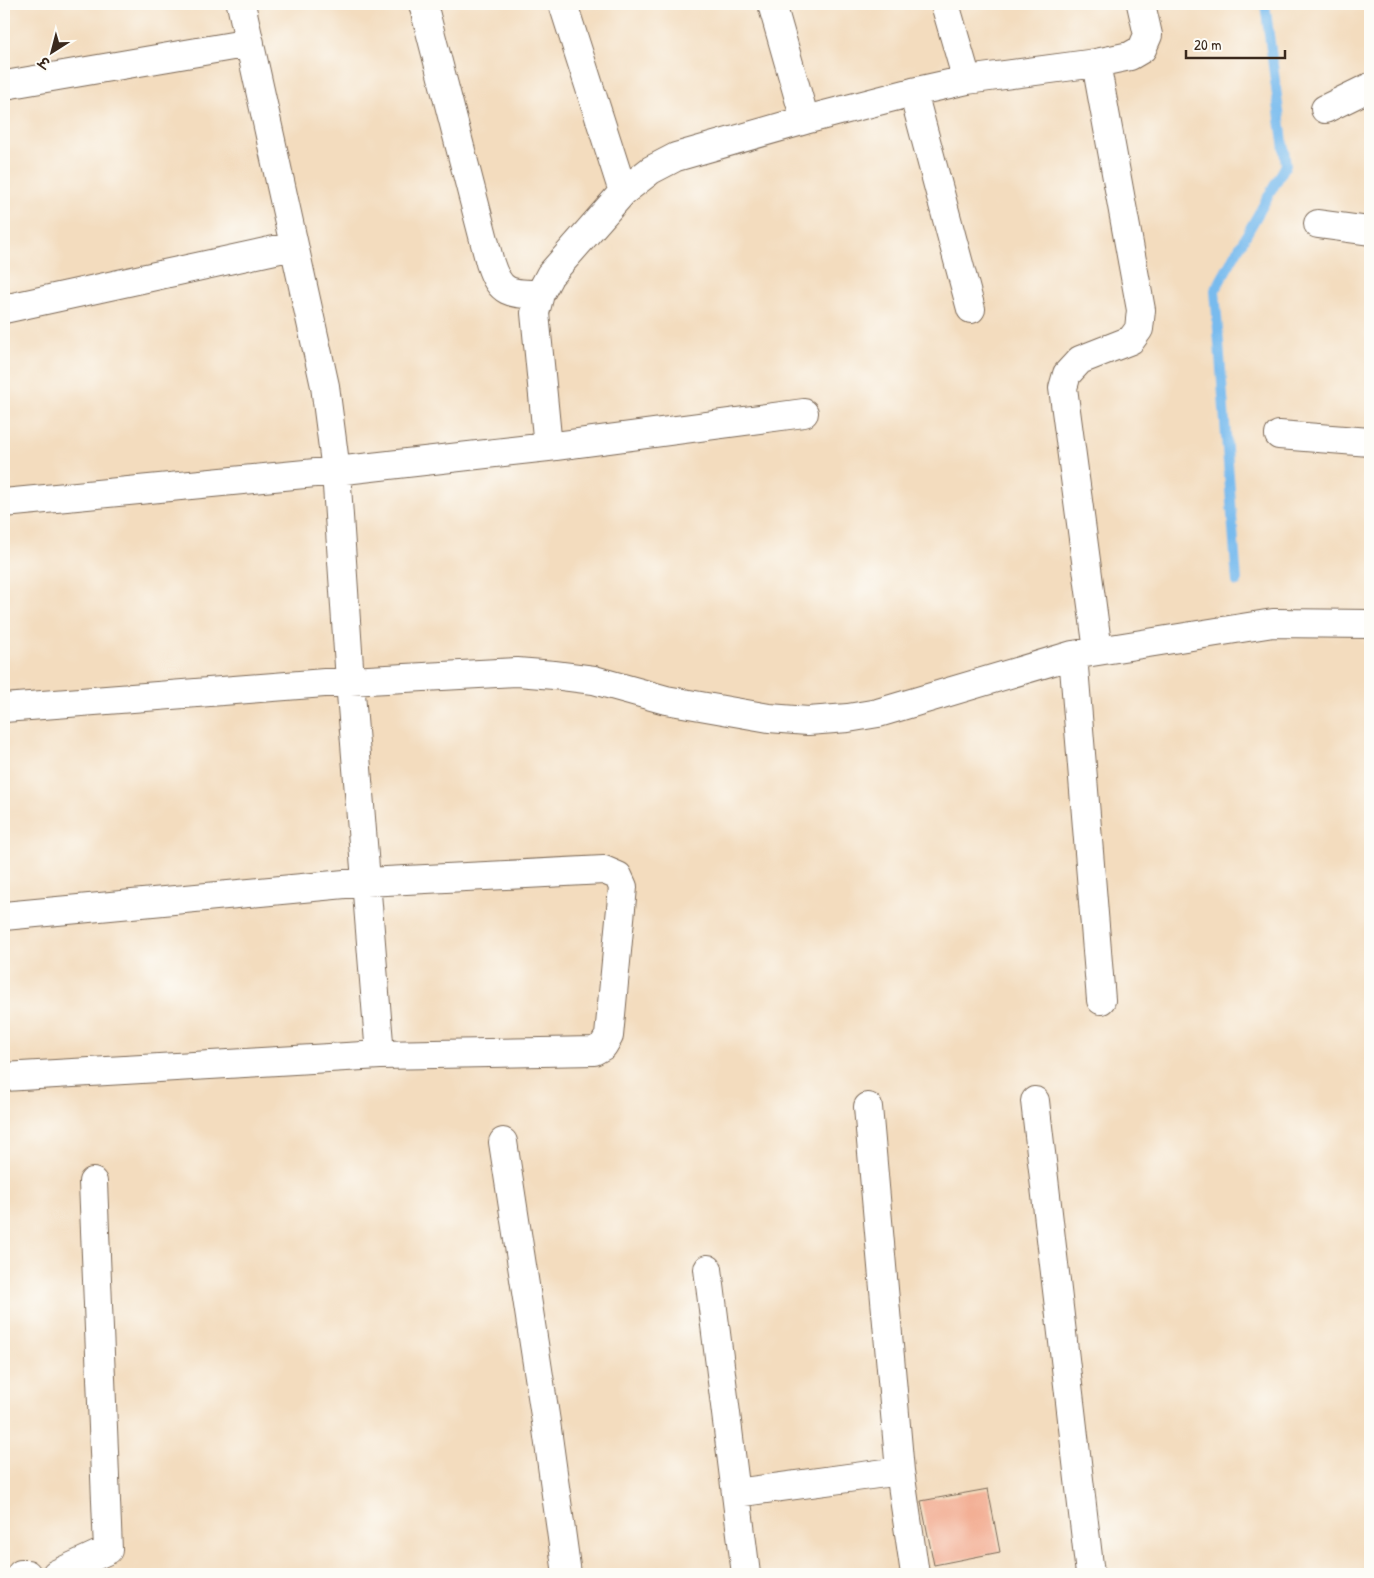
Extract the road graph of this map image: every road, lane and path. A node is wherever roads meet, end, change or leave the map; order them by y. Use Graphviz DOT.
graph roads {
  1 [pos="241,4"];
  2 [pos="423,4"];
  3 [pos="563,4"];
  4 [pos="772,4"];
  5 [pos="945,4"];
  6 [pos="1141,4"];
  7 [pos="250,43"];
  8 [pos="1096,63"];
  9 [pos="966,80"];
  10 [pos="11,84"];
  11 [pos="1370,87"];
  12 [pos="913,92"];
  13 [pos="1326,109"];
  14 [pos="805,120"];
  15 [pos="623,192"];
  16 [pos="1318,224"];
  17 [pos="1370,231"];
  18 [pos="293,246"];
  19 [pos="540,294"];
  20 [pos="4,309"];
  21 [pos="971,310"];
  22 [pos="804,412"];
  23 [pos="1279,435"];
  24 [pos="1370,442"];
  25 [pos="548,447"];
  26 [pos="336,471"];
  27 [pos="4,503"];
  28 [pos="1370,624"];
  29 [pos="1086,653"];
  30 [pos="350,681"];
  31 [pos="4,708"];
  32 [pos="366,882"];
  33 [pos="4,916"];
  34 [pos="1101,1000"];
  35 [pos="380,1055"];
  36 [pos="4,1078"];
  37 [pos="1035,1101"];
  38 [pos="868,1107"];
  39 [pos="503,1142"];
  40 [pos="93,1182"];
  41 [pos="708,1269"];
  42 [pos="900,1471"];
  43 [pos="736,1493"];
  44 [pos="21,1574"];
  45 [pos="27,1574"];
  46 [pos="56,1574"];
  47 [pos="567,1574"];
  48 [pos="746,1574"];
  49 [pos="915,1574"];
  50 [pos="1090,1574"];
  1 -- 7 [label="street"];
  2 -- 19 [label="street"];
  3 -- 15 [label="street"];
  4 -- 14 [label="street"];
  5 -- 9 [label="street"];
  6 -- 8 [label="street"];
  7 -- 10 [label="street"];
  7 -- 18 [label="street"];
  8 -- 9 [label="street"];
  8 -- 29 [label="street"];
  9 -- 12 [label="street"];
  11 -- 13 [label="street"];
  12 -- 14 [label="street"];
  12 -- 21 [label="street"];
  14 -- 15 [label="street"];
  15 -- 19 [label="street"];
  16 -- 17 [label="street"];
  18 -- 20 [label="street"];
  18 -- 26 [label="street"];
  19 -- 25 [label="street"];
  22 -- 25 [label="street"];
  23 -- 24 [label="street"];
  25 -- 26 [label="street"];
  26 -- 27 [label="street"];
  26 -- 30 [label="street"];
  28 -- 29 [label="street"];
  29 -- 30 [label="street"];
  29 -- 34 [label="street"];
  30 -- 31 [label="street"];
  30 -- 32 [label="street"];
  32 -- 33 [label="street"];
  32 -- 35 [label="street"];
  32 -- 35 [label="street"];
  35 -- 36 [label="street"];
  37 -- 50 [label="street"];
  38 -- 42 [label="street"];
  39 -- 47 [label="street"];
  40 -- 46 [label="street"];
  41 -- 43 [label="street"];
  42 -- 43 [label="street"];
  42 -- 49 [label="street"];
  43 -- 48 [label="street"];
  44 -- 45 [label="street"];
}
